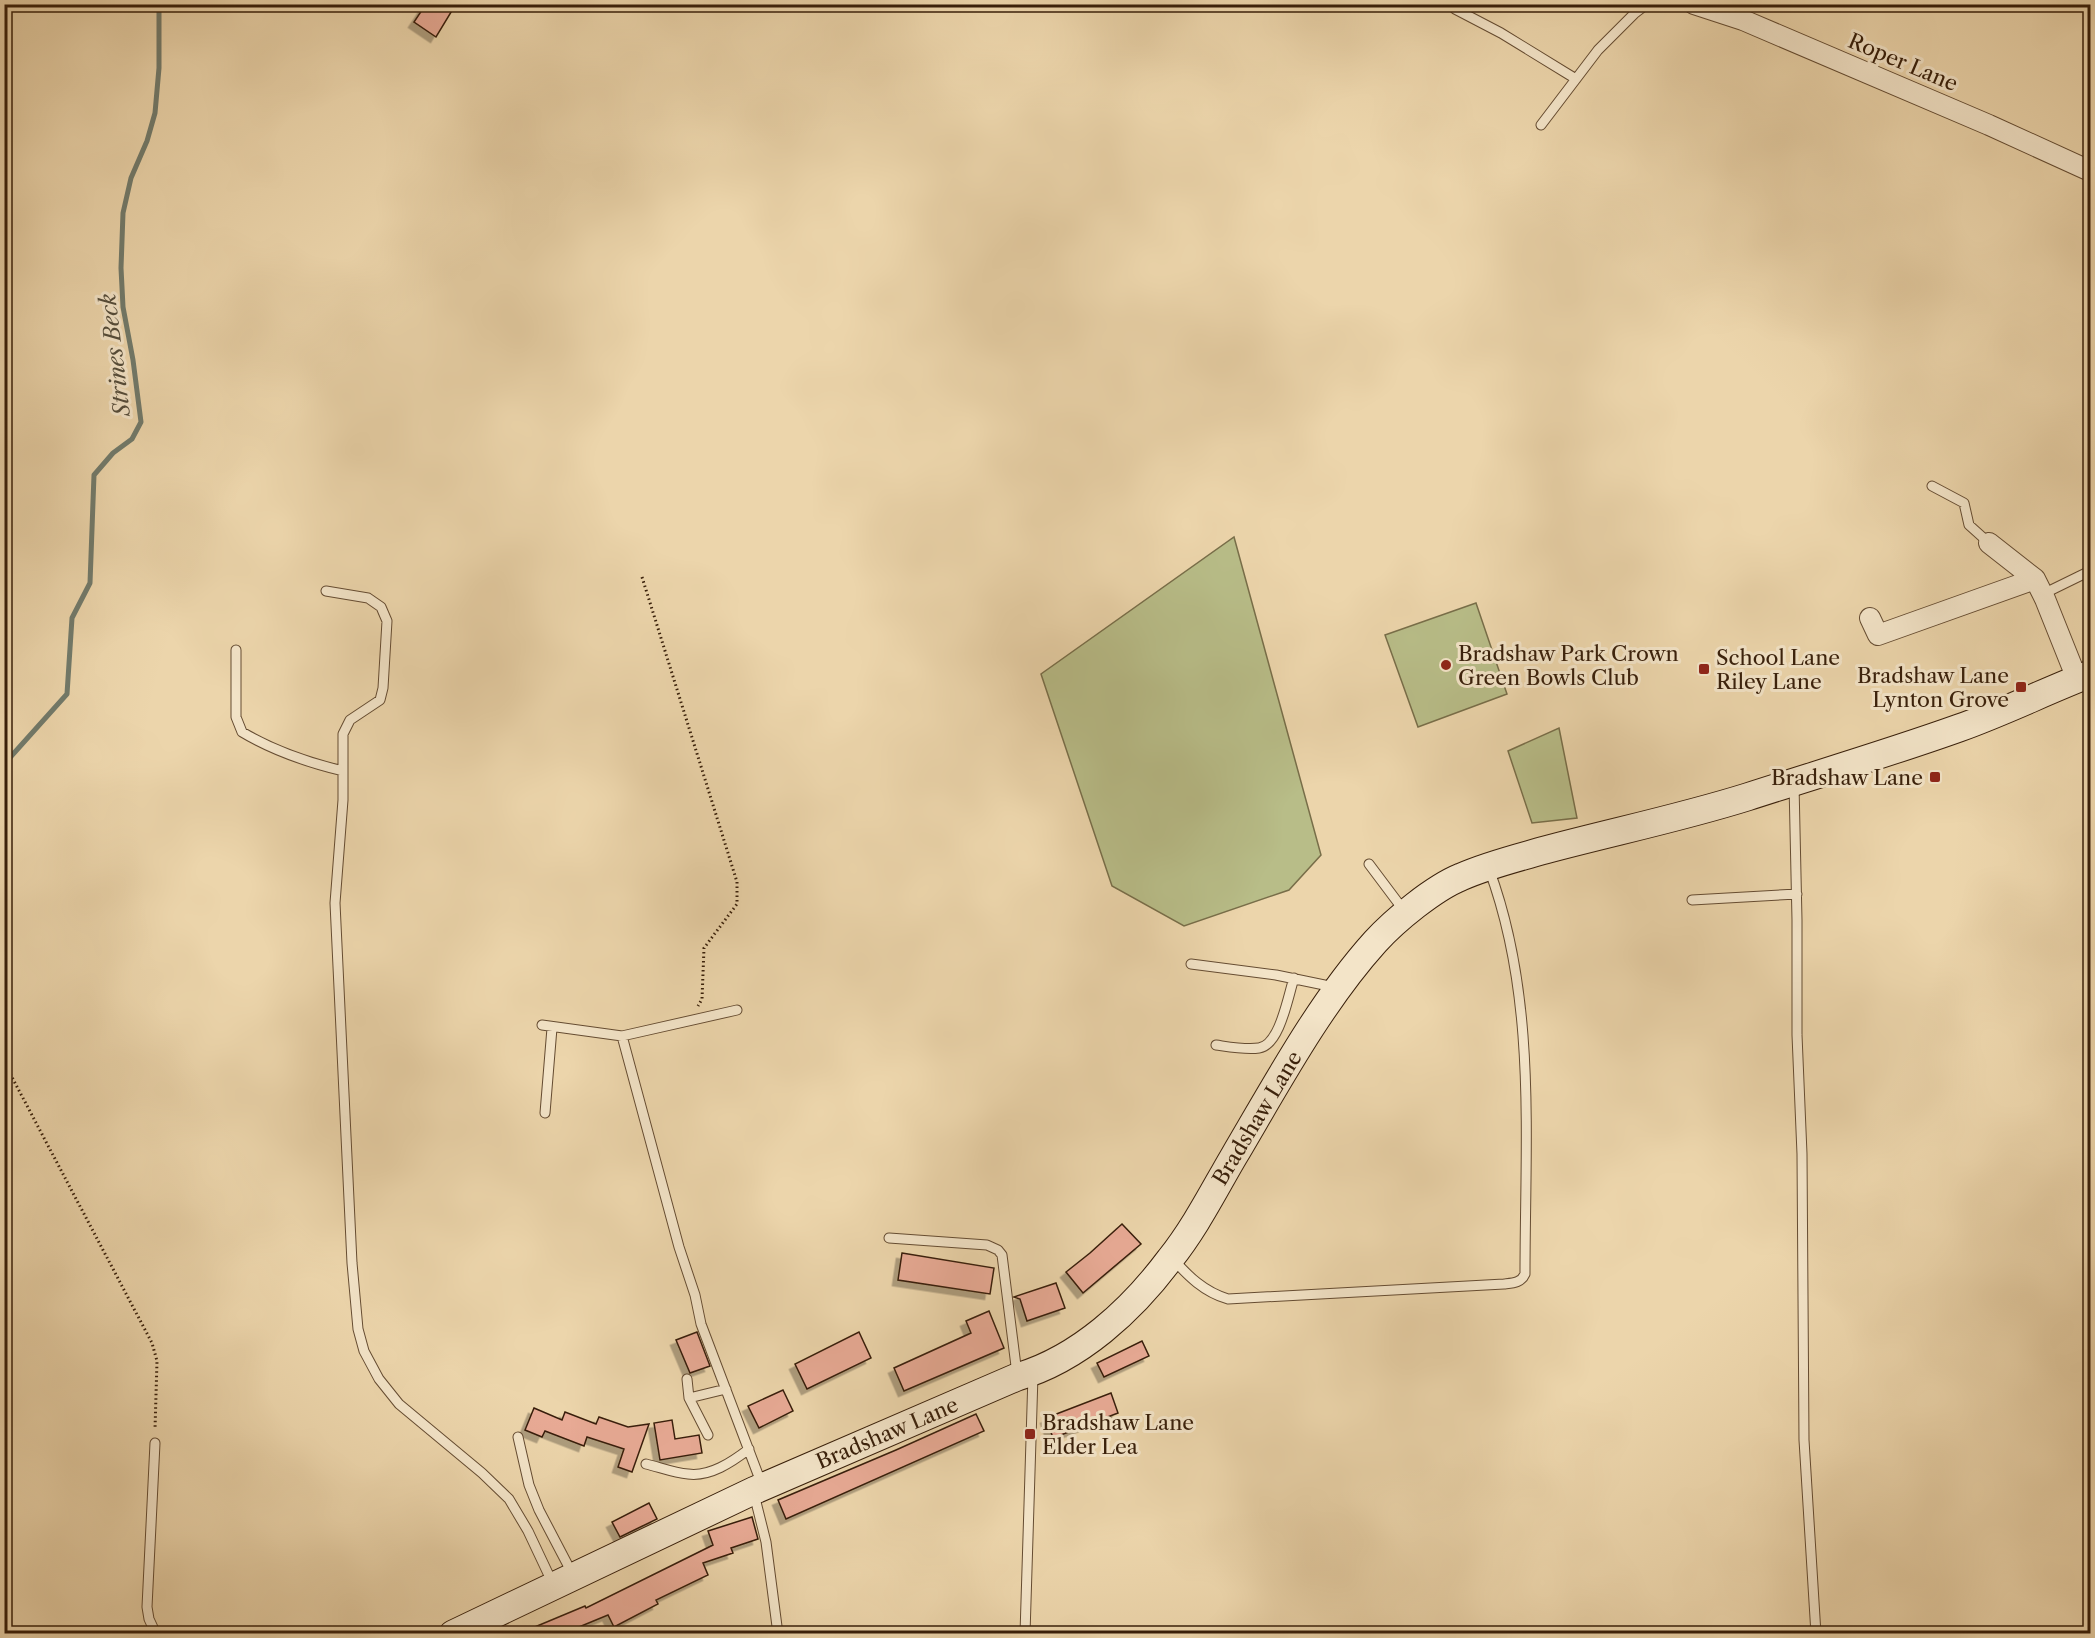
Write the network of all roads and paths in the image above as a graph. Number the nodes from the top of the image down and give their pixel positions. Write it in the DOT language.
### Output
graph roads {
  1 [pos="1647,4"];
  2 [pos="1694,4"];
  3 [pos="1455,9"];
  4 [pos="1746,12"];
  5 [pos="1576,79"];
  6 [pos="1541,125"];
  7 [pos="2091,171"];
  8 [pos="1932,486"];
  9 [pos="1989,543"];
  10 [pos="2091,571"];
  11 [pos="642,577"];
  12 [pos="2039,587"];
  13 [pos="326,591"];
  14 [pos="1870,618"];
  15 [pos="236,650"];
  16 [pos="2084,677"];
  17 [pos="344,771"];
  18 [pos="1794,782"];
  19 [pos="1369,864"];
  20 [pos="1489,867"];
  21 [pos="1797,894"];
  22 [pos="1692,900"];
  23 [pos="1406,914"];
  24 [pos="1191,964"];
  25 [pos="1294,978"];
  26 [pos="1339,988"];
  27 [pos="737,1010"];
  28 [pos="690,1021"];
  29 [pos="542,1025"];
  30 [pos="552,1028"];
  31 [pos="622,1036"];
  32 [pos="1216,1045"];
  33 [pos="4,1062"];
  34 [pos="544,1113"];
  35 [pos="889,1238"];
  36 [pos="1172,1258"];
  37 [pos="1025,1374"];
  38 [pos="687,1379"];
  39 [pos="726,1389"];
  40 [pos="689,1398"];
  41 [pos="708,1435"];
  42 [pos="518,1437"];
  43 [pos="155,1443"];
  44 [pos="749,1449"];
  45 [pos="646,1464"];
  46 [pos="758,1488"];
  47 [pos="564,1581"];
  48 [pos="156,1634"];
  49 [pos="453,1634"];
  50 [pos="778,1634"];
  51 [pos="1025,1634"];
  52 [pos="1816,1634"];
  1 -- 5 [label="lane"];
  2 -- 4 [label="street, Roper Lane"];
  3 -- 5 [label="lane"];
  4 -- 7 [label="street, Roper Lane"];
  5 -- 6 [label="lane"];
  8 -- 9 [label="lane"];
  9 -- 12 [label="street"];
  10 -- 12 [label="lane"];
  11 -- 28 [label="path"];
  12 -- 14 [label="street"];
  12 -- 16 [label="street"];
  13 -- 17 [label="lane"];
  15 -- 17 [label="lane"];
  16 -- 18 [label="street, Bradshaw Lane"];
  17 -- 47 [label="lane"];
  18 -- 20 [label="street, Bradshaw Lane"];
  18 -- 21 [label="lane"];
  19 -- 23 [label="lane"];
  20 -- 23 [label="street, Bradshaw Lane"];
  20 -- 36 [label="lane"];
  21 -- 22 [label="lane"];
  21 -- 52 [label="lane"];
  23 -- 26 [label="street, Bradshaw Lane"];
  24 -- 25 [label="lane"];
  25 -- 26 [label="lane"];
  25 -- 32 [label="lane"];
  26 -- 36 [label="street, Bradshaw Lane"];
  27 -- 28 [label="lane"];
  28 -- 31 [label="lane"];
  29 -- 30 [label="lane"];
  30 -- 31 [label="lane"];
  30 -- 34 [label="lane"];
  31 -- 39 [label="lane"];
  33 -- 43 [label="path"];
  35 -- 37 [label="lane"];
  36 -- 37 [label="street, Bradshaw Lane"];
  37 -- 46 [label="street, Bradshaw Lane"];
  37 -- 51 [label="lane"];
  38 -- 40 [label="lane"];
  39 -- 40 [label="lane"];
  39 -- 44 [label="lane"];
  40 -- 41 [label="lane"];
  42 -- 47 [label="lane"];
  43 -- 48 [label="lane"];
  44 -- 45 [label="lane"];
  44 -- 46 [label="lane"];
  46 -- 47 [label="street, Bradshaw Lane"];
  46 -- 50 [label="lane"];
  47 -- 49 [label="street, Bradshaw Lane"];
}
